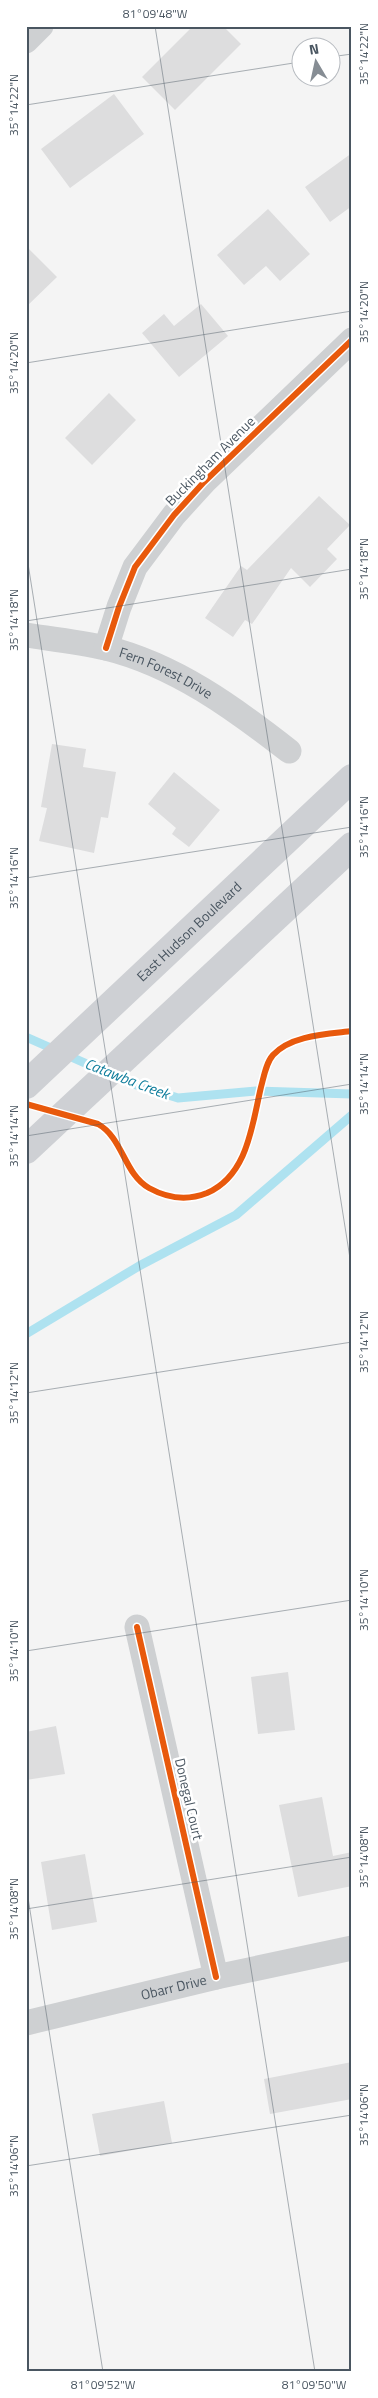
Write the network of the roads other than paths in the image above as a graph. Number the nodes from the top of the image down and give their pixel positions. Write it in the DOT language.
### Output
graph roads {
  1 [pos="42,26"];
  2 [pos="26,41"];
  3 [pos="352,340"];
  4 [pos="26,635"];
  5 [pos="106,648"];
  6 [pos="289,751"];
  7 [pos="352,778"];
  8 [pos="352,846"];
  9 [pos="26,1085"];
  10 [pos="26,1150"];
  11 [pos="137,1627"];
  12 [pos="352,1948"];
  13 [pos="216,1977"];
  14 [pos="26,2023"];
  1 -- 2 [label="street"];
  3 -- 5 [label="street, Buckingham Avenue"];
  4 -- 5 [label="street, Fern Forest Drive"];
  5 -- 6 [label="street, Fern Forest Drive"];
  7 -- 9 [label="main road, East Hudson Boulevard"];
  8 -- 10 [label="main road"];
  11 -- 13 [label="street, Donegal Court"];
  12 -- 13 [label="street, Obarr Drive"];
  13 -- 14 [label="street, Obarr Drive"];
}
